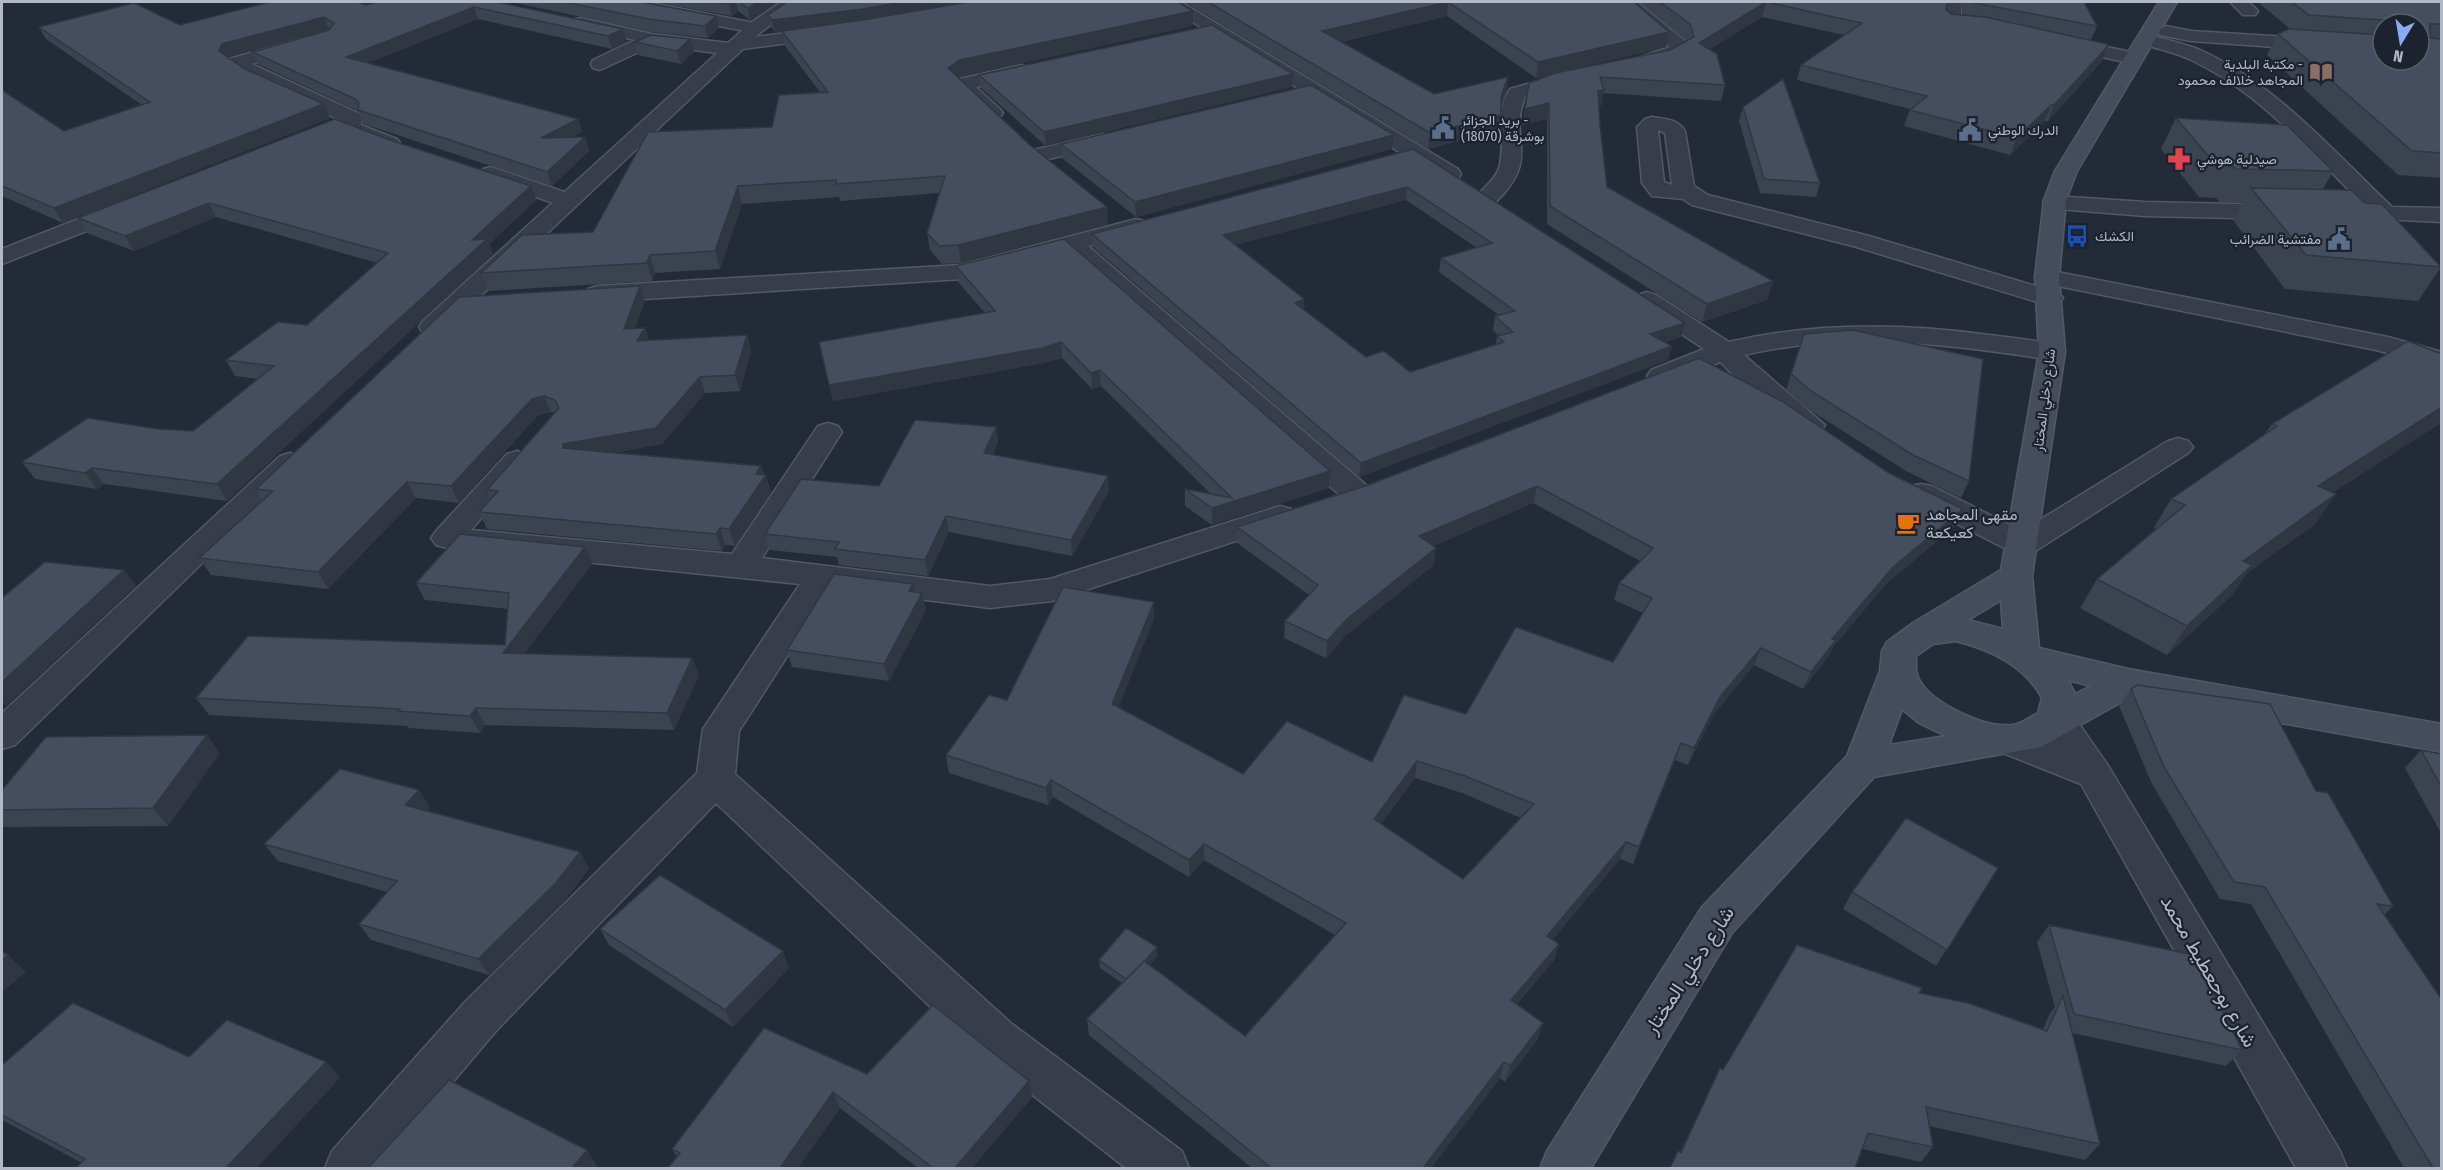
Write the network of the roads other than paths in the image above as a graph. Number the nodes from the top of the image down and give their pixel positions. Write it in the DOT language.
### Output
graph roads {
  1 [pos="622,2"];
  2 [pos="792,2"];
  3 [pos="1170,2"];
  4 [pos="1953,2"];
  5 [pos="2168,2"];
  6 [pos="1639,4"];
  7 [pos="561,19"];
  8 [pos="1215,29"];
  9 [pos="2003,30"];
  10 [pos="842,31"];
  11 [pos="1192,34"];
  12 [pos="318,39"];
  13 [pos="652,39"];
  14 [pos="2048,39"];
  15 [pos="742,40"];
  16 [pos="2144,42"];
  17 [pos="2192,45"];
  18 [pos="2371,50"];
  19 [pos="600,64"];
  20 [pos="1628,66"];
  21 [pos="1042,67"];
  22 [pos="1594,72"];
  23 [pos="1314,90"];
  24 [pos="1291,95"];
  25 [pos="2237,102"];
  26 [pos="2266,103"];
  27 [pos="353,118"];
  28 [pos="1006,124"];
  29 [pos="321,130"];
  30 [pos="1121,136"];
  31 [pos="1023,140"];
  32 [pos="405,149"];
  33 [pos="1416,152"];
  34 [pos="1041,155"];
  35 [pos="1382,161"];
  36 [pos="471,169"];
  37 [pos="1059,170"];
  38 [pos="1688,193"];
  39 [pos="142,201"];
  40 [pos="568,201"];
  41 [pos="2054,203"];
  42 [pos="2306,212"];
  43 [pos="2352,213"];
  44 [pos="2386,214"];
  45 [pos="2442,214"];
  46 [pos="1132,220"];
  47 [pos="2410,237"];
  48 [pos="1070,243"];
  49 [pos="2,257"];
  50 [pos="2048,287"];
  51 [pos="1633,291"];
  52 [pos="575,296"];
  53 [pos="493,300"];
  54 [pos="458,303"];
  55 [pos="415,344"];
  56 [pos="1724,351"];
  57 [pos="2052,352"];
  58 [pos="2442,360"];
  59 [pos="1635,386"];
  60 [pos="828,432"];
  61 [pos="534,440"];
  62 [pos="311,441"];
  63 [pos="1834,441"];
  64 [pos="2178,447"];
  65 [pos="1894,480"];
  66 [pos="2020,561"];
  67 [pos="741,566"];
  68 [pos="822,576"];
  69 [pos="1914,637"];
  70 [pos="2026,655"];
  71 [pos="1898,671"];
  72 [pos="2128,682"];
  73 [pos="2056,721"];
  74 [pos="2,735"];
  75 [pos="2442,738"];
  76 [pos="2006,739"];
  77 [pos="1863,764"];
  78 [pos="2094,774"];
  79 [pos="715,779"];
  80 [pos="349,1168"];
  81 [pos="1165,1168"];
  82 [pos="1564,1168"];
  83 [pos="2323,1168"];
  1 -- 15 [label="street"];
  2 -- 15 [label="street"];
  3 -- 8 [label="street"];
  4 -- 9 [label="street"];
  5 -- 16 [label="main road, شارع دخلي المختار"];
  6 -- 20 [label="street"];
  7 -- 13 [label="street"];
  8 -- 11 [label="street"];
  8 -- 23 [label="street"];
  10 -- 15 [label="street"];
  12 -- 27 [label="street"];
  13 -- 15 [label="street"];
  13 -- 19 [label="street"];
  14 -- 16 [label="street"];
  15 -- 40 [label="street"];
  16 -- 17 [label="street"];
  16 -- 41 [label="main road, شارع دخلي المختار"];
  17 -- 18 [label="street"];
  17 -- 26 [label="street"];
  21 -- 28 [label="street"];
  22 -- 33 [label="street"];
  23 -- 24 [label="street"];
  23 -- 33 [label="street"];
  25 -- 26 [label="street"];
  26 -- 44 [label="street"];
  27 -- 29 [label="street"];
  27 -- 32 [label="street"];
  30 -- 34 [label="street"];
  31 -- 34 [label="street"];
  33 -- 35 [label="street"];
  34 -- 37 [label="street"];
  36 -- 40 [label="street"];
  38 -- 50 [label="street"];
  39 -- 49 [label="street"];
  40 -- 54 [label="street"];
  41 -- 42 [label="street"];
  41 -- 50 [label="main road, شارع دخلي المختار"];
  43 -- 44 [label="street"];
  44 -- 45 [label="street"];
  44 -- 47 [label="street"];
  46 -- 48 [label="street"];
  48 -- 52 [label="street"];
  48 -- 68 [label="street"];
  50 -- 57 [label="main road, شارع دخلي المختار"];
  50 -- 58 [label="street"];
  51 -- 56 [label="street"];
  53 -- 54 [label="street"];
  54 -- 55 [label="street"];
  56 -- 57 [label="street"];
  56 -- 59 [label="street"];
  56 -- 63 [label="street"];
  57 -- 66 [label="main road, شارع دخلي المختار"];
  60 -- 67 [label="street"];
  61 -- 67 [label="street"];
  62 -- 74 [label="street"];
  64 -- 66 [label="street"];
  65 -- 66 [label="street"];
  66 -- 69 [label="main road"];
  66 -- 70 [label="main road, شارع دخلي المختار"];
  67 -- 68 [label="street"];
  68 -- 79 [label="street"];
  69 -- 70 [label="main road"];
  69 -- 71 [label="main road"];
  70 -- 72 [label="main road"];
  70 -- 73 [label="main road"];
  71 -- 76 [label="main road"];
  71 -- 77 [label="main road"];
  72 -- 73 [label="main road"];
  72 -- 75 [label="main road"];
  73 -- 76 [label="main road"];
  73 -- 78 [label="street, شارع بوجعطيط محمد"];
  76 -- 77 [label="main road"];
  76 -- 78 [label="street"];
  77 -- 82 [label="main road, شارع دخلي المختار"];
  78 -- 83 [label="street, شارع بوجعطيط محمد"];
  79 -- 80 [label="street"];
  79 -- 81 [label="street"];
}
